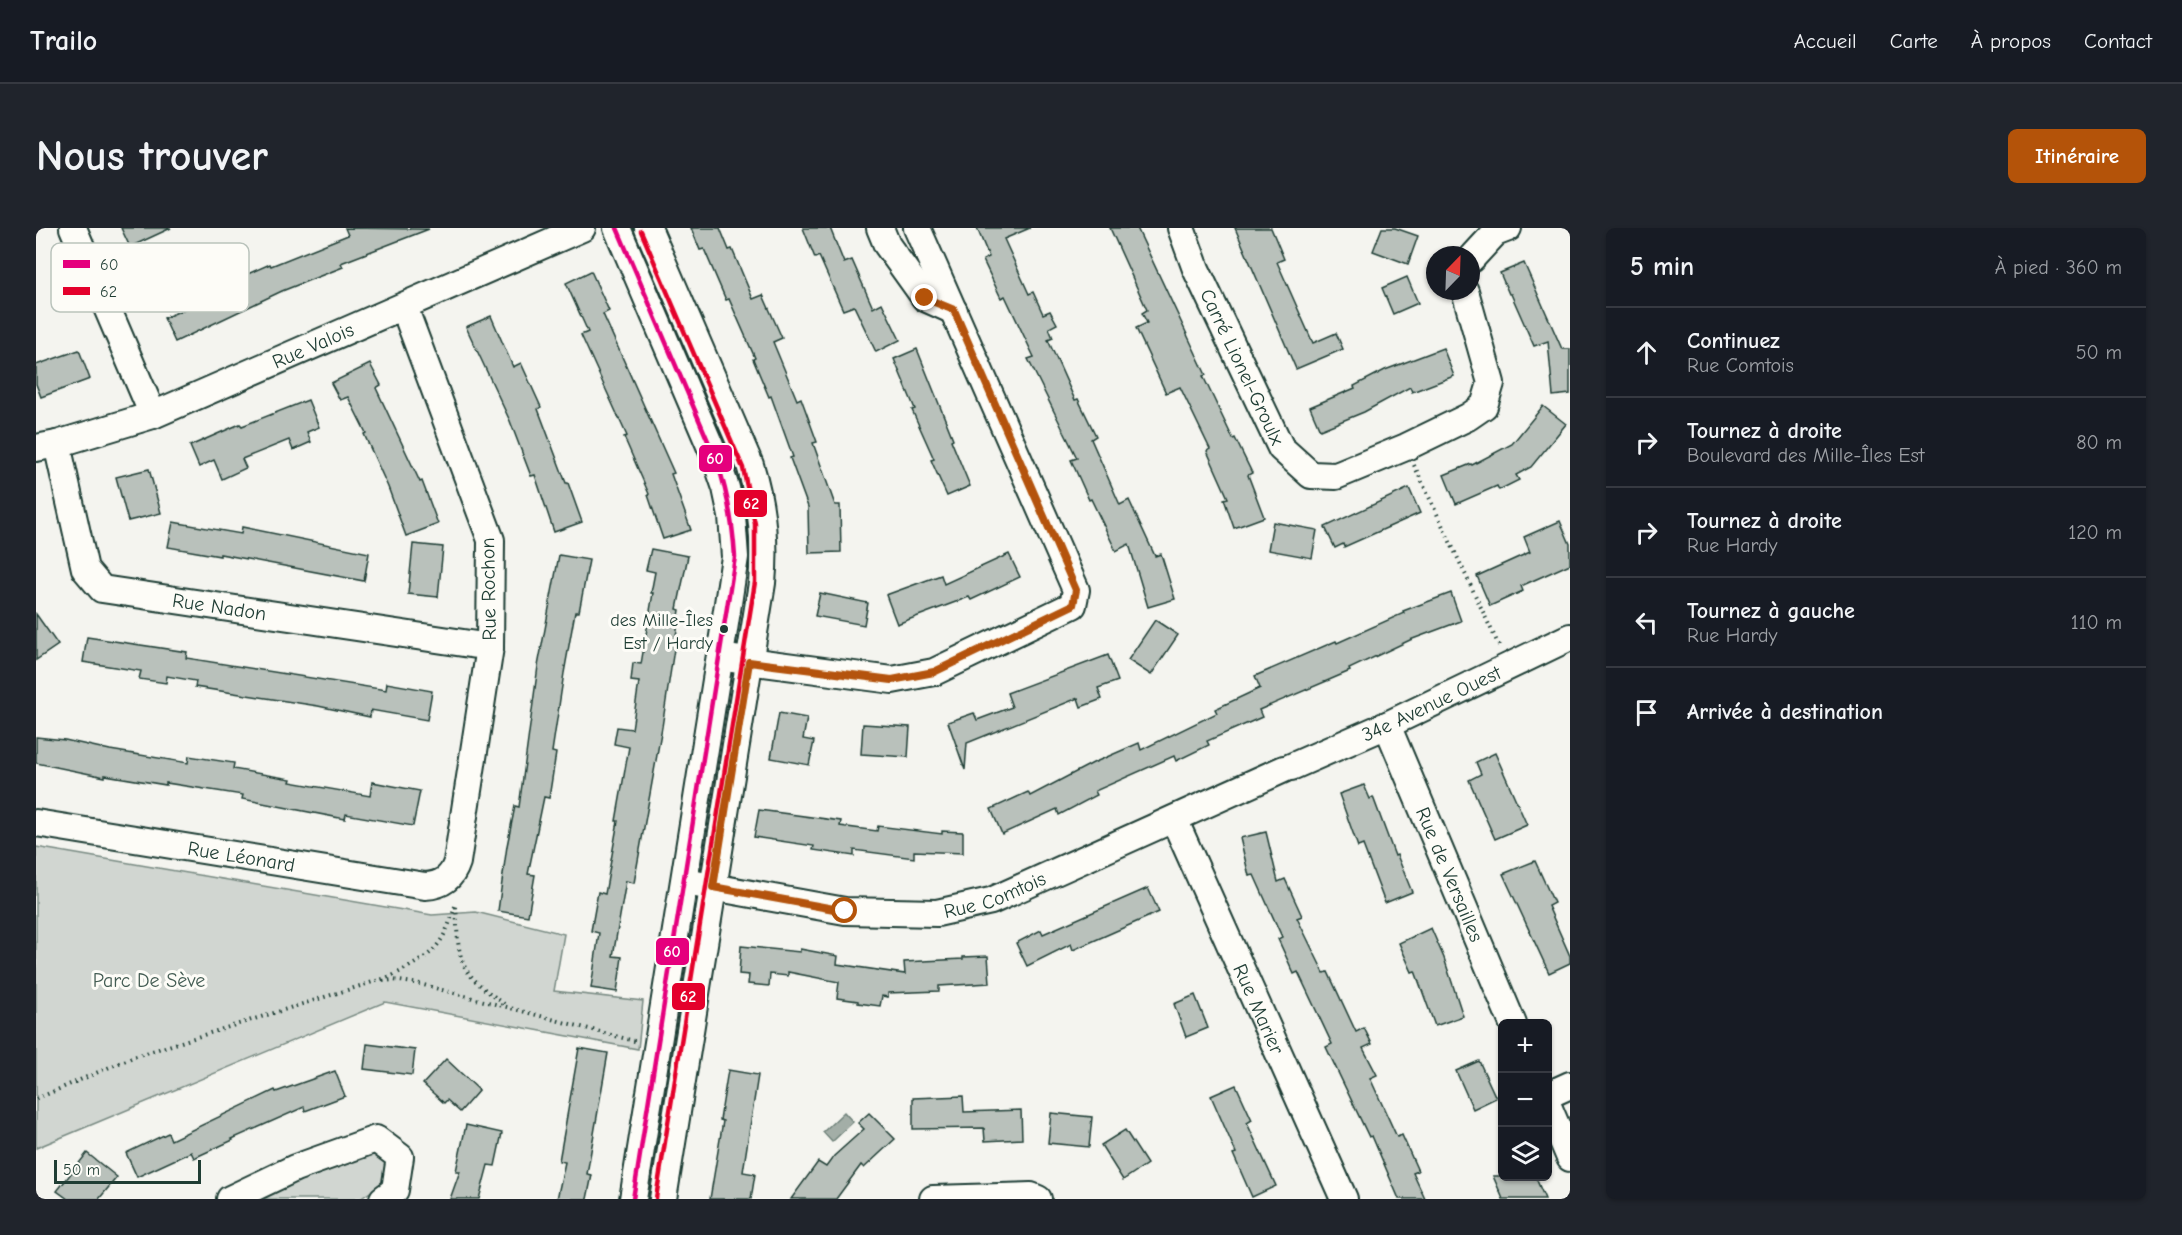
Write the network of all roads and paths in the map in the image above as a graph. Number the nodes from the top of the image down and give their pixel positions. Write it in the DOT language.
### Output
graph roads {
  1 [pos="73,228"];
  2 [pos="582,228"];
  3 [pos="617,228"];
  4 [pos="648,228"];
  5 [pos="880,228"];
  6 [pos="917,228"];
  7 [pos="1181,228"];
  8 [pos="1508,228"];
  9 [pos="79,243"];
  10 [pos="1480,249"];
  11 [pos="1468,300"];
  12 [pos="404,306"];
  13 [pos="954,310"];
  14 [pos="109,312"];
  15 [pos="153,415"];
  16 [pos="47,446"];
  17 [pos="1406,447"];
  18 [pos="1570,637"];
  19 [pos="490,647"];
  20 [pos="720,657"];
  21 [pos="749,662"];
  22 [pos="1508,665"];
  23 [pos="1386,725"];
  24 [pos="1288,768"];
  25 [pos="1174,819"];
  26 [pos="36,823"];
  27 [pos="446,881"];
  28 [pos="684,882"];
  29 [pos="713,887"];
  30 [pos="377,981"];
  31 [pos="507,1006"];
  32 [pos="1511,1019"];
  33 [pos="646,1044"];
  34 [pos="1570,1085"];
  35 [pos="1552,1093"];
  36 [pos="36,1099"];
  37 [pos="1552,1115"];
  38 [pos="1570,1158"];
  39 [pos="230,1199"];
  40 [pos="383,1199"];
  41 [pos="633,1199"];
  42 [pos="663,1199"];
  43 [pos="933,1199"];
  44 [pos="1038,1199"];
  45 [pos="1344,1199"];
  1 -- 9 [label="street"];
  2 -- 12 [label="street, Rue Valois"];
  3 -- 20 [label="street"];
  4 -- 21 [label="street"];
  5 -- 13 [label="street"];
  6 -- 13 [label="street"];
  7 -- 17 [label="street, Carré Lionel-Groulx"];
  8 -- 10 [label="street"];
  11 -- 17 [label="street, Carré Lionel-Groulx"];
  12 -- 15 [label="street, Rue Valois"];
  12 -- 19 [label="street, Rue Rochon"];
  13 -- 21 [label="street"];
  14 -- 15 [label="street"];
  15 -- 16 [label="street, Rue Valois"];
  16 -- 19 [label="street, Rue Nadon"];
  17 -- 22 [label="path"];
  18 -- 22 [label="street, 34e Avenue Ouest"];
  19 -- 27 [label="street, Rue Rochon"];
  20 -- 21 [label="street"];
  20 -- 28 [label="street"];
  21 -- 29 [label="street"];
  22 -- 23 [label="street, 34e Avenue Ouest"];
  23 -- 24 [label="street, 34e Avenue Ouest"];
  23 -- 32 [label="street, Rue de Versailles"];
  24 -- 25 [label="street, Rue Comtois"];
  25 -- 29 [label="street, Rue Comtois"];
  25 -- 45 [label="street, Rue Marier"];
  26 -- 27 [label="street, Rue Léonard"];
  28 -- 29 [label="street, Rue Comtois"];
  28 -- 41 [label="street"];
  29 -- 42 [label="street"];
  30 -- 31 [label="path"];
  30 -- 31 [label="path"];
  30 -- 36 [label="path"];
  31 -- 33 [label="path"];
  34 -- 35 [label="street"];
  37 -- 38 [label="street"];
  39 -- 40 [label="street"];
  43 -- 44 [label="street"];
}
